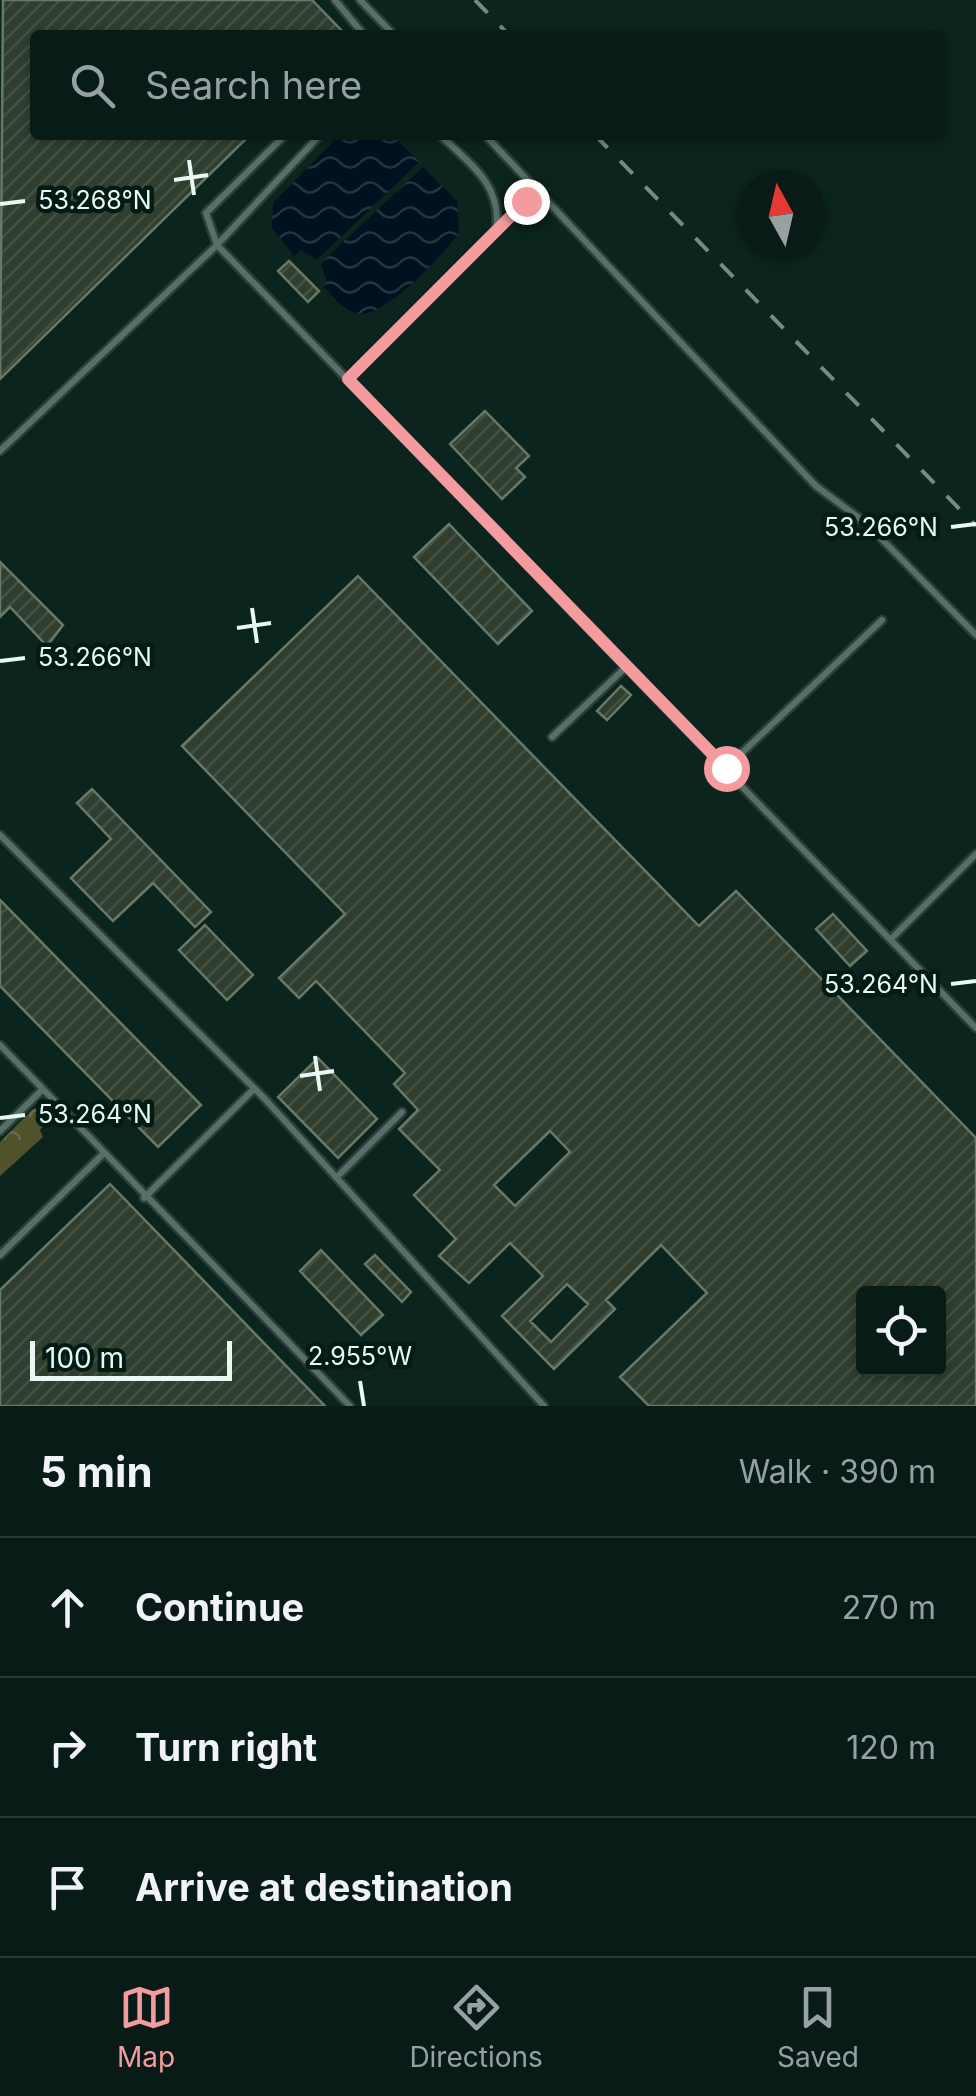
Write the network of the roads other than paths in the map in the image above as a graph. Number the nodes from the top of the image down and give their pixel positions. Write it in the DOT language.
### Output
graph roads {
  1 [pos="335,0"];
  2 [pos="360,0"];
  3 [pos="360,30"];
  4 [pos="389,30"];
  5 [pos="280,140"];
  6 [pos="315,140"];
  7 [pos="445,140"];
  8 [pos="490,140"];
  9 [pos="547,202"];
  10 [pos="496,230"];
  11 [pos="217,245"];
  12 [pos="348,379"];
  13 [pos="0,452"];
  14 [pos="882,620"];
  15 [pos="976,635"];
  16 [pos="627,666"];
  17 [pos="552,737"];
  18 [pos="726,768"];
  19 [pos="0,835"];
  20 [pos="976,854"];
  21 [pos="892,938"];
  22 [pos="976,1028"];
  23 [pos="0,1046"];
  24 [pos="44,1089"];
  25 [pos="254,1089"];
  26 [pos="402,1112"];
  27 [pos="0,1131"];
  28 [pos="103,1154"];
  29 [pos="338,1176"];
  30 [pos="144,1198"];
  31 [pos="0,1255"];
  32 [pos="350,1406"];
  33 [pos="544,1406"];
  1 -- 3 [label="lane"];
  2 -- 4 [label="lane"];
  5 -- 11 [label="lane"];
  6 -- 11 [label="lane"];
  7 -- 10 [label="lane"];
  8 -- 9 [label="lane"];
  9 -- 10 [label="lane"];
  9 -- 15 [label="lane"];
  10 -- 12 [label="lane"];
  11 -- 12 [label="lane"];
  11 -- 13 [label="lane"];
  12 -- 16 [label="lane"];
  14 -- 18 [label="lane"];
  16 -- 17 [label="lane"];
  16 -- 18 [label="lane"];
  18 -- 21 [label="lane"];
  19 -- 25 [label="lane"];
  20 -- 21 [label="lane"];
  21 -- 22 [label="lane"];
  23 -- 24 [label="lane"];
  24 -- 27 [label="lane"];
  24 -- 28 [label="lane"];
  25 -- 29 [label="lane"];
  25 -- 30 [label="lane"];
  26 -- 29 [label="lane"];
  28 -- 30 [label="lane"];
  28 -- 31 [label="lane"];
  29 -- 33 [label="lane"];
  30 -- 32 [label="lane"];
}
